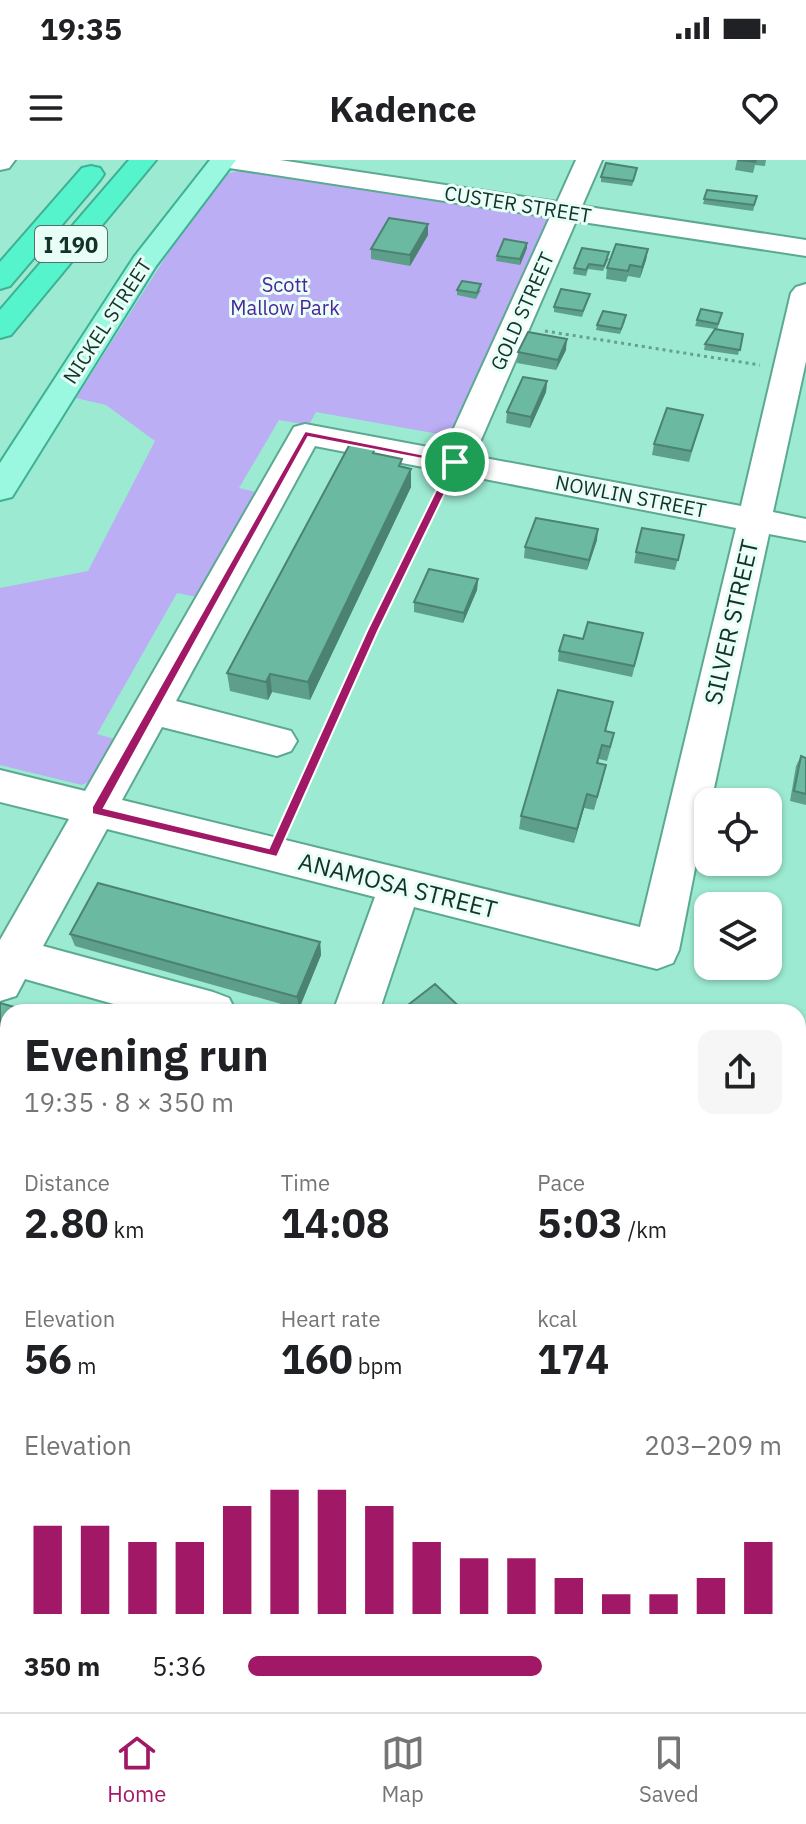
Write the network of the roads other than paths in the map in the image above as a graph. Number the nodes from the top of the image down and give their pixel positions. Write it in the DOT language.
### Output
graph roads {
  1 [pos="103,160"];
  2 [pos="143,160"];
  3 [pos="223,160"];
  4 [pos="229,160"];
  5 [pos="589,160"];
  6 [pos="566,211"];
  7 [pos="806,248"];
  8 [pos="0,280"];
  9 [pos="806,293"];
  10 [pos="0,329"];
  11 [pos="455,462"];
  12 [pos="0,489"];
  13 [pos="754,519"];
  14 [pos="806,530"];
  15 [pos="152,710"];
  16 [pos="277,741"];
  17 [pos="0,786"];
  18 [pos="97,810"];
  19 [pos="400,886"];
  20 [pos="657,950"];
  21 [pos="7,970"];
  22 [pos="174,1004"];
  23 [pos="359,1004"];
  1 -- 8 [label="highway, I 190"];
  2 -- 10 [label="highway, I 190"];
  3 -- 12 [label="main road, NICKEL STREET"];
  4 -- 6 [label="street, CUSTER STREET"];
  5 -- 6 [label="street, GOLD STREET"];
  6 -- 7 [label="street, CUSTER STREET"];
  6 -- 11 [label="street, GOLD STREET"];
  9 -- 13 [label="street, SILVER STREET"];
  11 -- 13 [label="street, NOWLIN STREET"];
  11 -- 15 [label="street, NOWLIN STREET"];
  13 -- 14 [label="street, NOWLIN STREET"];
  13 -- 20 [label="street, SILVER STREET"];
  15 -- 16 [label="street"];
  15 -- 18 [label="street"];
  17 -- 18 [label="street, ANAMOSA STREET"];
  18 -- 19 [label="street, ANAMOSA STREET"];
  18 -- 21 [label="street"];
  19 -- 20 [label="street, ANAMOSA STREET"];
  19 -- 23 [label="street"];
  21 -- 22 [label="street"];
}
